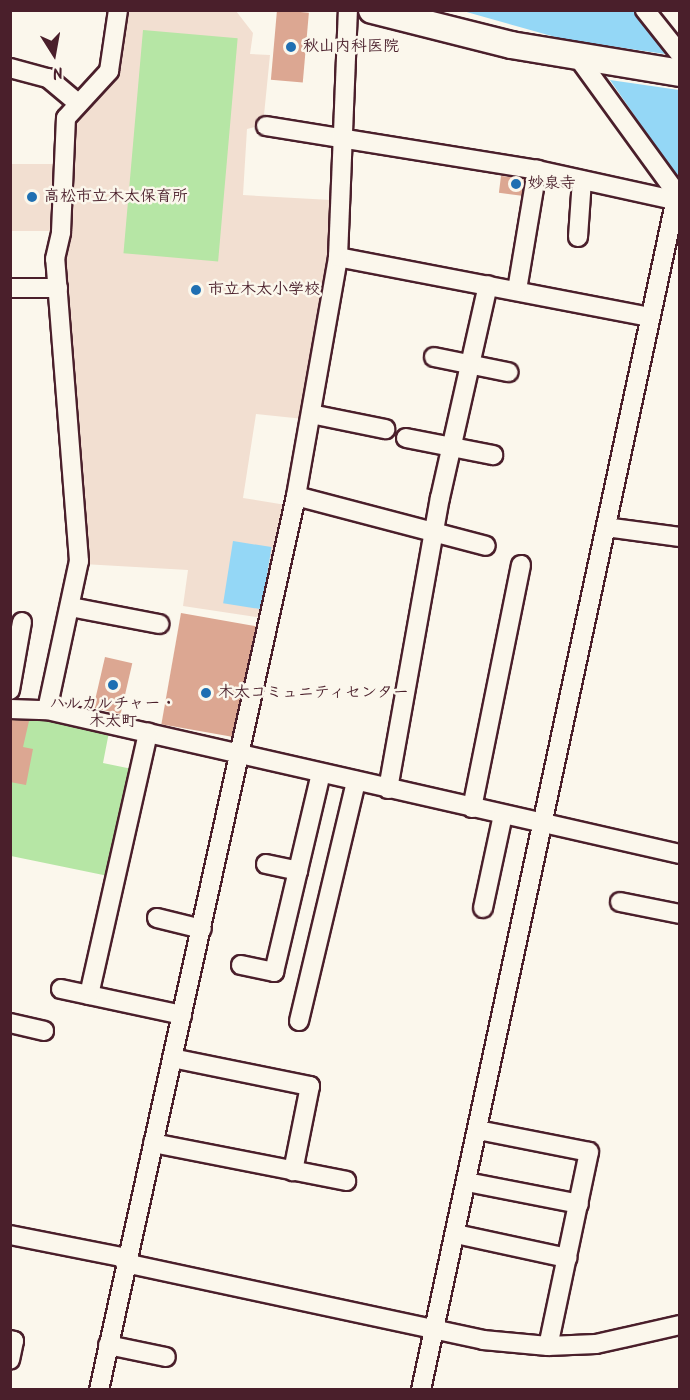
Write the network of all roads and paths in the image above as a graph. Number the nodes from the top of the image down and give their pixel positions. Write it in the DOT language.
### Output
graph roads {
  1 [pos="118,10"];
  2 [pos="348,10"];
  3 [pos="372,10"];
  4 [pos="645,10"];
  5 [pos="680,54"];
  6 [pos="580,63"];
  7 [pos="10,68"];
  8 [pos="680,74"];
  9 [pos="78,103"];
  10 [pos="266,126"];
  11 [pos="343,139"];
  12 [pos="537,170"];
  13 [pos="582,180"];
  14 [pos="676,197"];
  15 [pos="578,237"];
  16 [pos="338,257"];
  17 [pos="489,285"];
  18 [pos="10,288"];
  19 [pos="58,288"];
  20 [pos="517,290"];
  21 [pos="649,317"];
  22 [pos="434,357"];
  23 [pos="471,365"];
  24 [pos="508,372"];
  25 [pos="311,414"];
  26 [pos="385,429"];
  27 [pos="406,438"];
  28 [pos="452,447"];
  29 [pos="492,455"];
  30 [pos="296,496"];
  31 [pos="606,527"];
  32 [pos="436,532"];
  33 [pos="680,537"];
  34 [pos="486,546"];
  35 [pos="521,565"];
  36 [pos="71,607"];
  37 [pos="22,622"];
  38 [pos="159,624"];
  39 [pos="10,690"];
  40 [pos="10,709"];
  41 [pos="47,710"];
  42 [pos="148,733"];
  43 [pos="240,754"];
  44 [pos="321,773"];
  45 [pos="356,781"];
  46 [pos="388,789"];
  47 [pos="472,808"];
  48 [pos="503,815"];
  49 [pos="543,825"];
  50 [pos="680,854"];
  51 [pos="266,864"];
  52 [pos="298,871"];
  53 [pos="620,902"];
  54 [pos="483,908"];
  55 [pos="680,914"];
  56 [pos="157,918"];
  57 [pos="202,929"];
  58 [pos="241,965"];
  59 [pos="62,989"];
  60 [pos="89,995"];
  61 [pos="182,1015"];
  62 [pos="299,1021"];
  63 [pos="10,1023"];
  64 [pos="44,1031"];
  65 [pos="172,1058"];
  66 [pos="478,1130"];
  67 [pos="153,1143"];
  68 [pos="293,1171"];
  69 [pos="346,1181"];
  70 [pos="467,1182"];
  71 [pos="579,1204"];
  72 [pos="10,1234"];
  73 [pos="456,1234"];
  74 [pos="567,1258"];
  75 [pos="126,1261"];
  76 [pos="680,1325"];
  77 [pos="436,1331"];
  78 [pos="10,1340"];
  79 [pos="108,1345"];
  80 [pos="548,1346"];
  81 [pos="166,1357"];
  82 [pos="10,1360"];
  83 [pos="99,1389"];
  84 [pos="421,1389"];
  1 -- 9 [label="street"];
  2 -- 11 [label="street"];
  3 -- 6 [label="street"];
  4 -- 5 [label="street"];
  6 -- 8 [label="street"];
  6 -- 14 [label="street"];
  7 -- 9 [label="street"];
  9 -- 19 [label="street"];
  10 -- 11 [label="street"];
  11 -- 12 [label="street"];
  11 -- 16 [label="street"];
  12 -- 13 [label="street"];
  12 -- 20 [label="street"];
  13 -- 14 [label="street"];
  13 -- 15 [label="street"];
  14 -- 21 [label="street"];
  16 -- 17 [label="street"];
  16 -- 25 [label="street"];
  17 -- 20 [label="street"];
  17 -- 23 [label="street"];
  18 -- 19 [label="street"];
  19 -- 36 [label="street"];
  20 -- 21 [label="street"];
  21 -- 31 [label="street"];
  22 -- 23 [label="street"];
  23 -- 24 [label="street"];
  23 -- 28 [label="street"];
  25 -- 26 [label="street"];
  25 -- 30 [label="street"];
  27 -- 28 [label="street"];
  28 -- 29 [label="street"];
  28 -- 32 [label="street"];
  30 -- 32 [label="street"];
  30 -- 43 [label="street"];
  31 -- 33 [label="street"];
  31 -- 49 [label="street"];
  32 -- 34 [label="street"];
  32 -- 46 [label="street"];
  35 -- 47 [label="street"];
  36 -- 38 [label="street"];
  36 -- 41 [label="street"];
  37 -- 39 [label="street"];
  40 -- 41 [label="street"];
  41 -- 42 [label="street"];
  42 -- 43 [label="street"];
  42 -- 60 [label="street"];
  43 -- 44 [label="street"];
  43 -- 57 [label="street"];
  44 -- 45 [label="street"];
  44 -- 52 [label="street"];
  45 -- 46 [label="street"];
  45 -- 62 [label="street"];
  46 -- 47 [label="street"];
  47 -- 48 [label="street"];
  48 -- 49 [label="street"];
  48 -- 54 [label="street"];
  49 -- 50 [label="street"];
  49 -- 66 [label="street"];
  51 -- 52 [label="street"];
  52 -- 58 [label="street"];
  53 -- 55 [label="street"];
  56 -- 57 [label="street"];
  57 -- 61 [label="street"];
  59 -- 60 [label="street"];
  60 -- 61 [label="street"];
  61 -- 65 [label="street"];
  63 -- 64 [label="street"];
  65 -- 67 [label="street"];
  65 -- 68 [label="street"];
  66 -- 70 [label="street"];
  66 -- 71 [label="street"];
  67 -- 68 [label="street"];
  67 -- 75 [label="street"];
  68 -- 69 [label="street"];
  70 -- 71 [label="street"];
  70 -- 73 [label="street"];
  71 -- 74 [label="street"];
  72 -- 75 [label="street"];
  73 -- 74 [label="street"];
  73 -- 77 [label="street"];
  74 -- 80 [label="street"];
  75 -- 77 [label="street"];
  75 -- 79 [label="street"];
  76 -- 80 [label="street"];
  77 -- 80 [label="street"];
  77 -- 84 [label="street"];
  78 -- 82 [label="street"];
  79 -- 81 [label="street"];
  79 -- 83 [label="street"];
}
